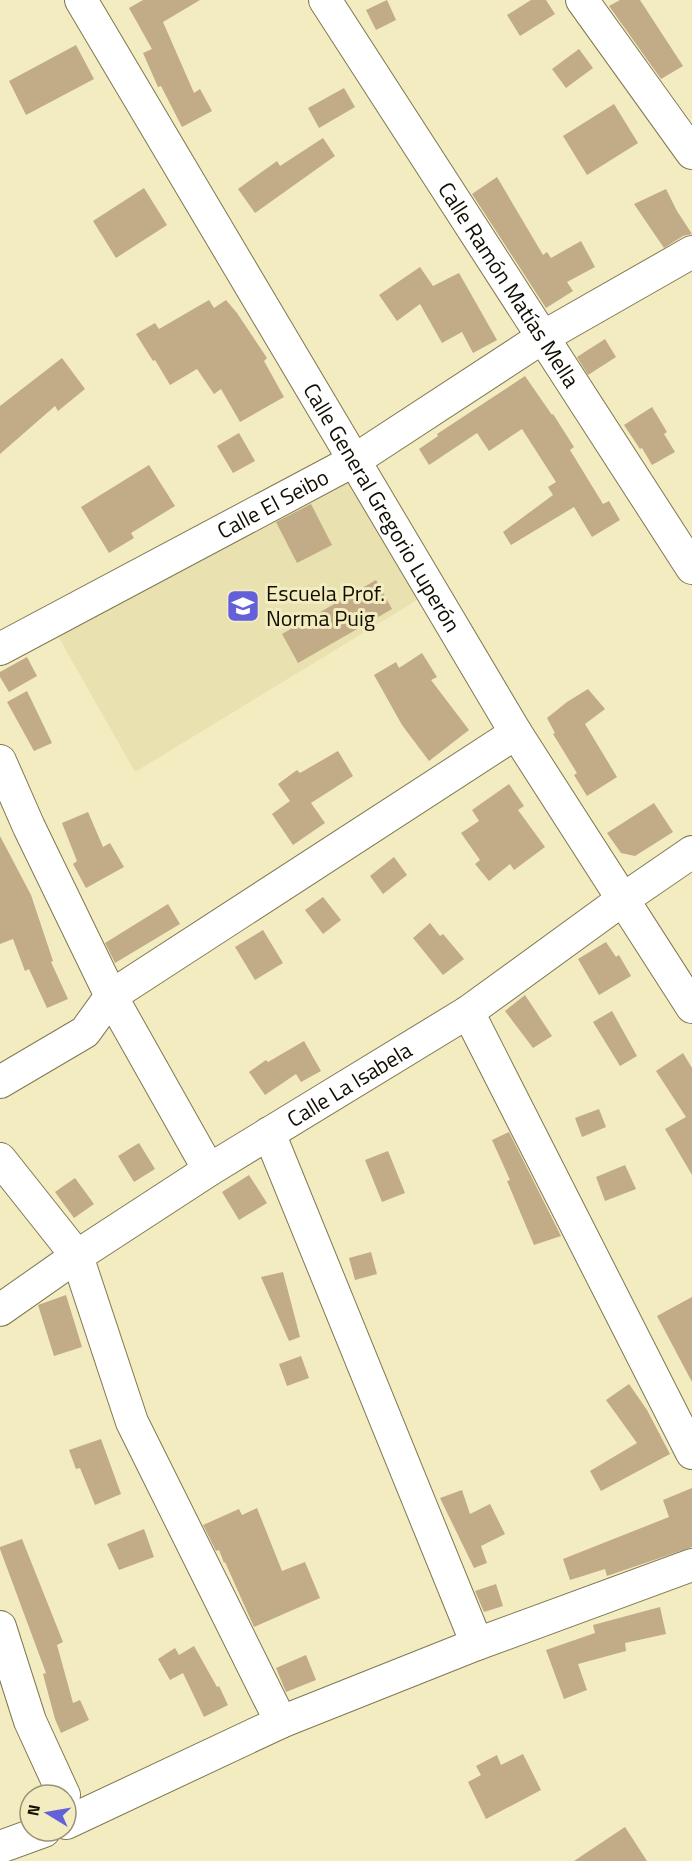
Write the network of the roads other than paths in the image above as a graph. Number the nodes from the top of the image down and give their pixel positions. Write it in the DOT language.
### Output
graph roads {
  1 [pos="81,0"];
  2 [pos="325,0"];
  3 [pos="582,0"];
  4 [pos="692,153"];
  5 [pos="692,252"];
  6 [pos="543,337"];
  7 [pos="355,460"];
  8 [pos="692,568"];
  9 [pos="0,649"];
  10 [pos="516,733"];
  11 [pos="0,761"];
  12 [pos="692,852"];
  13 [pos="622,900"];
  14 [pos="111,996"];
  15 [pos="692,1007"];
  16 [pos="468,1012"];
  17 [pos="0,1082"];
  18 [pos="270,1133"];
  19 [pos="0,1159"];
  20 [pos="209,1170"];
  21 [pos="77,1256"];
  22 [pos="0,1310"];
  23 [pos="692,1452"];
  24 [pos="692,1566"];
  25 [pos="0,1628"];
  26 [pos="477,1644"];
  27 [pos="281,1722"];
  28 [pos="57,1783"];
  29 [pos="78,1805"];
  30 [pos="18,1840"];
  31 [pos="0,1847"];
  1 -- 7 [label="street, Calle General Gregorio Luperón"];
  2 -- 6 [label="street, Calle Ramón Matías Mella"];
  3 -- 4 [label="street"];
  5 -- 6 [label="street, Calle El Seibo"];
  6 -- 7 [label="street, Calle El Seibo"];
  6 -- 8 [label="street, Calle Ramón Matías Mella"];
  7 -- 9 [label="street, Calle El Seibo"];
  7 -- 10 [label="street, Calle General Gregorio Luperón"];
  10 -- 13 [label="street, Calle General Gregorio Luperón"];
  10 -- 14 [label="street"];
  11 -- 14 [label="street"];
  12 -- 13 [label="street, Calle La Isabela"];
  13 -- 15 [label="street, Calle General Gregorio Luperón"];
  13 -- 16 [label="street, Calle La Isabela"];
  14 -- 17 [label="street"];
  14 -- 20 [label="street"];
  16 -- 18 [label="street, Calle La Isabela"];
  16 -- 23 [label="street"];
  18 -- 20 [label="street, Calle La Isabela"];
  18 -- 26 [label="street"];
  19 -- 21 [label="street"];
  20 -- 21 [label="street, Calle La Isabela"];
  21 -- 22 [label="street, Calle La Isabela"];
  21 -- 27 [label="street"];
  24 -- 26 [label="street"];
  25 -- 28 [label="street"];
  26 -- 27 [label="street"];
  27 -- 29 [label="street"];
  30 -- 31 [label="street"];
}
